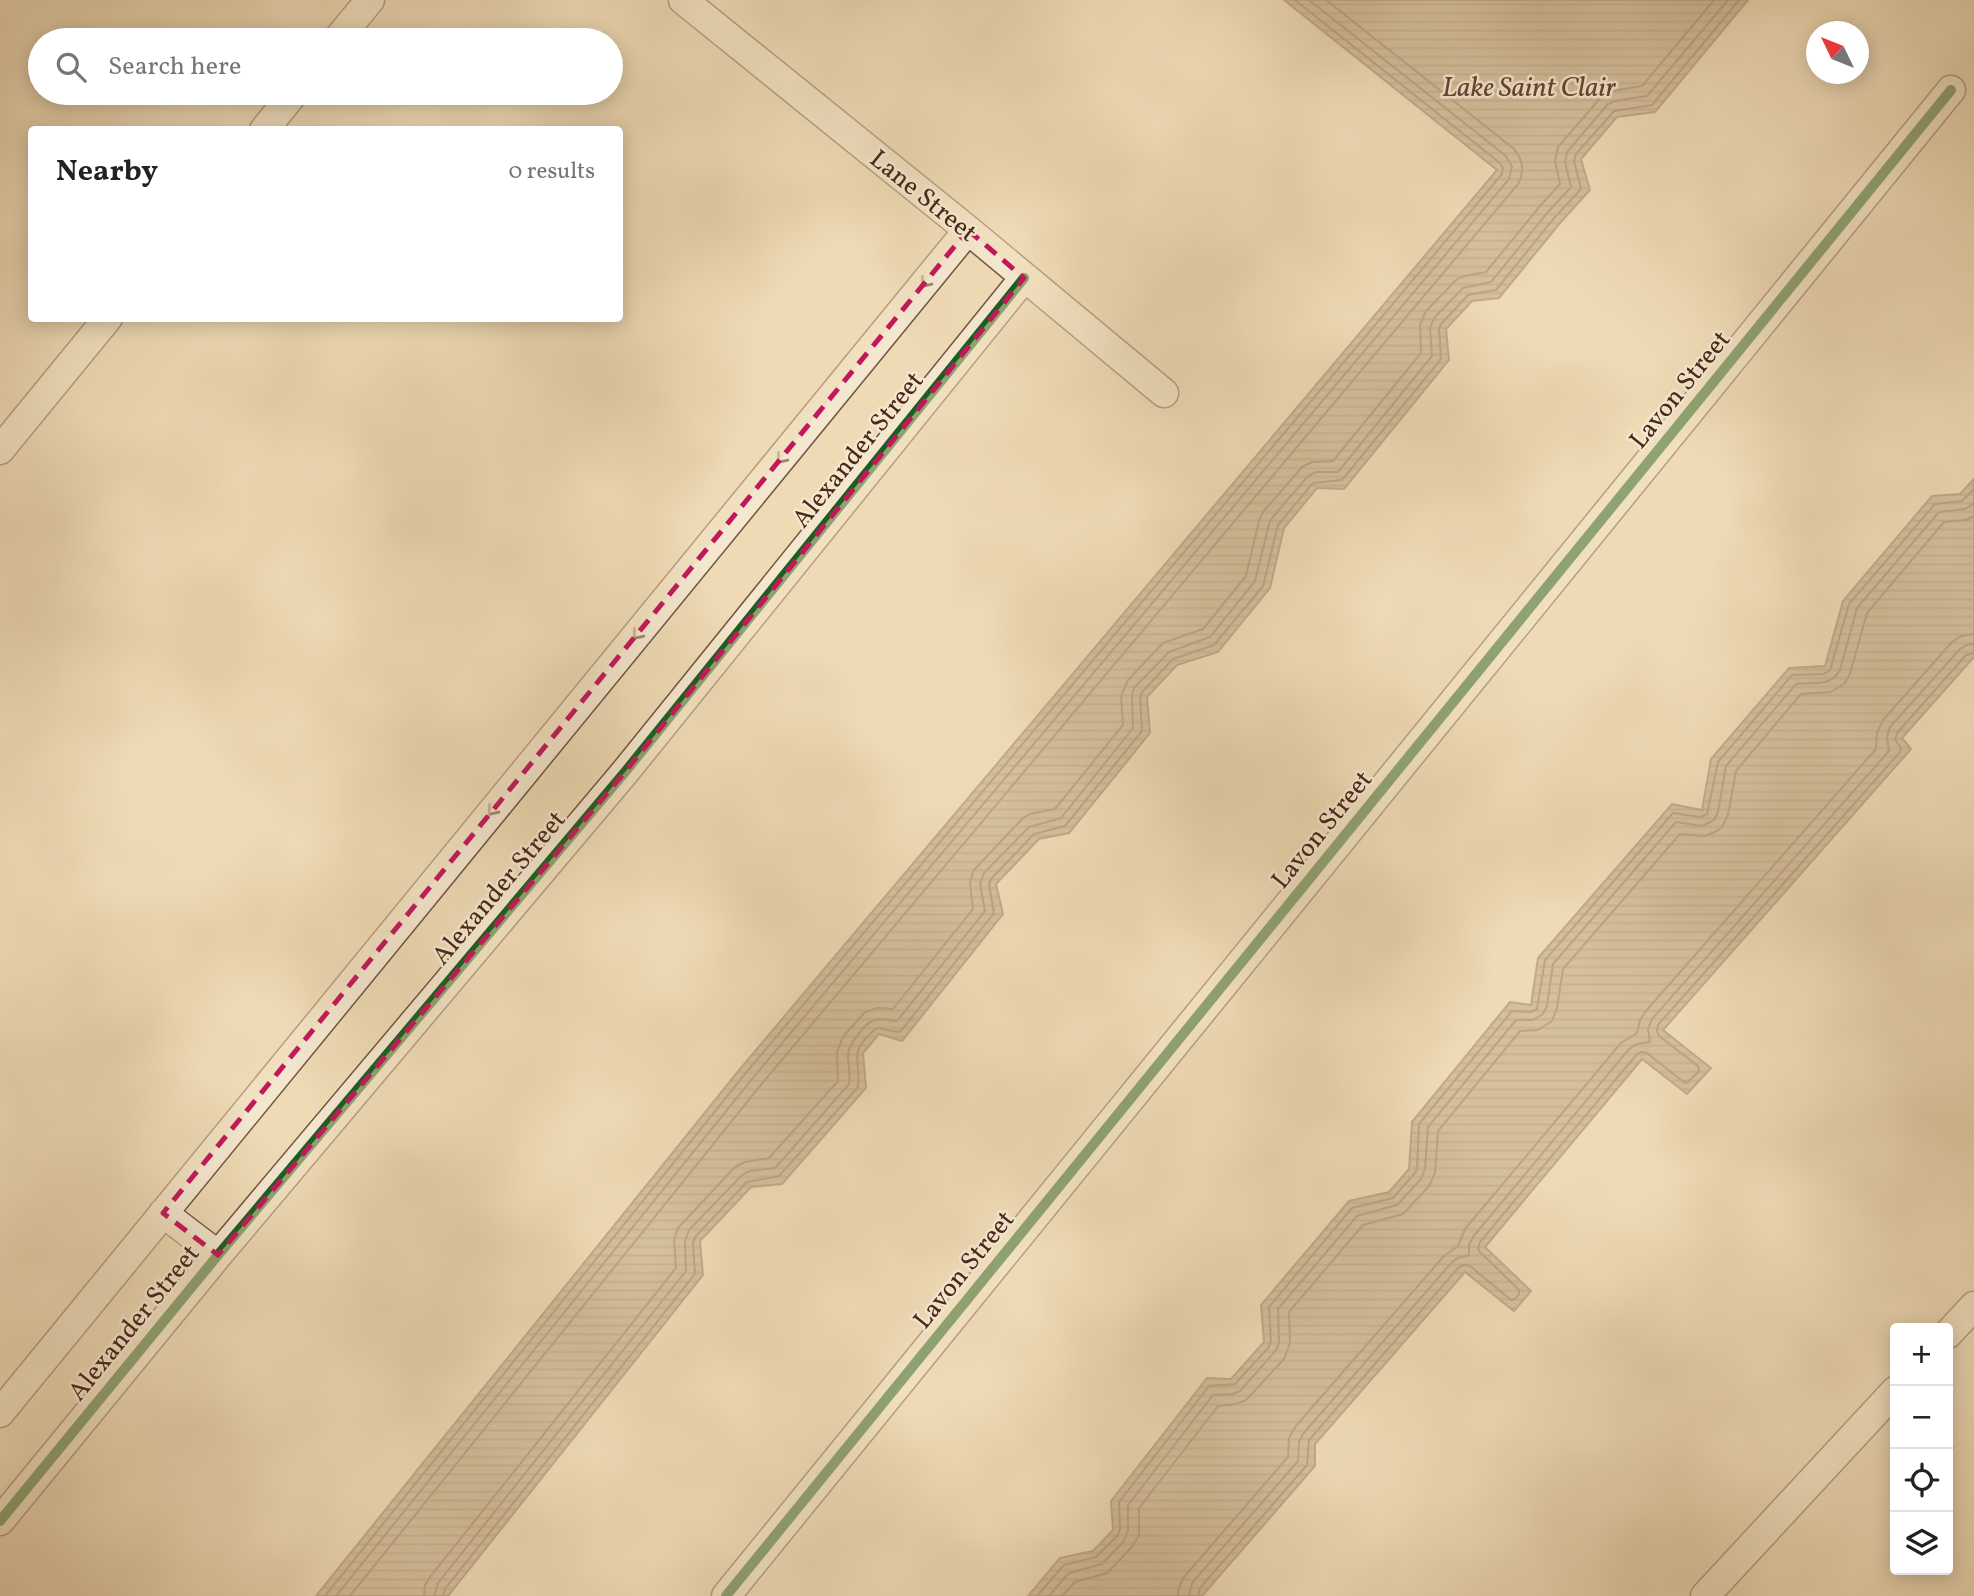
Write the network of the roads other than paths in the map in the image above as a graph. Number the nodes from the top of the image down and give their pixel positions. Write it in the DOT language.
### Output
graph roads {
  1 [pos="370,0"];
  2 [pos="683,0"];
  3 [pos="347,28"];
  4 [pos="1951,90"];
  5 [pos="284,105"];
  6 [pos="267,126"];
  7 [pos="968,230"];
  8 [pos="1024,278"];
  9 [pos="105,322"];
  10 [pos="1164,393"];
  11 [pos="0,450"];
  12 [pos="163,1213"];
  13 [pos="218,1255"];
  14 [pos="1974,1306"];
  15 [pos="1953,1329"];
  16 [pos="1890,1396"];
  17 [pos="0,1413"];
  18 [pos="0,1521"];
  19 [pos="726,1596"];
  20 [pos="1705,1596"];
  1 -- 3 [label="street"];
  2 -- 7 [label="street, Lane Street"];
  4 -- 19 [label="street, Lavon Street"];
  5 -- 6 [label="street"];
  7 -- 8 [label="street, Lane Street"];
  7 -- 12 [label="street, Alexander Street, one-way"];
  8 -- 10 [label="street, Lane Street"];
  8 -- 13 [label="street, Alexander Street"];
  9 -- 11 [label="street"];
  12 -- 13 [label="street"];
  12 -- 17 [label="street, Alexander Street"];
  13 -- 18 [label="street, Alexander Street"];
  14 -- 15 [label="street"];
  16 -- 20 [label="street"];
}
